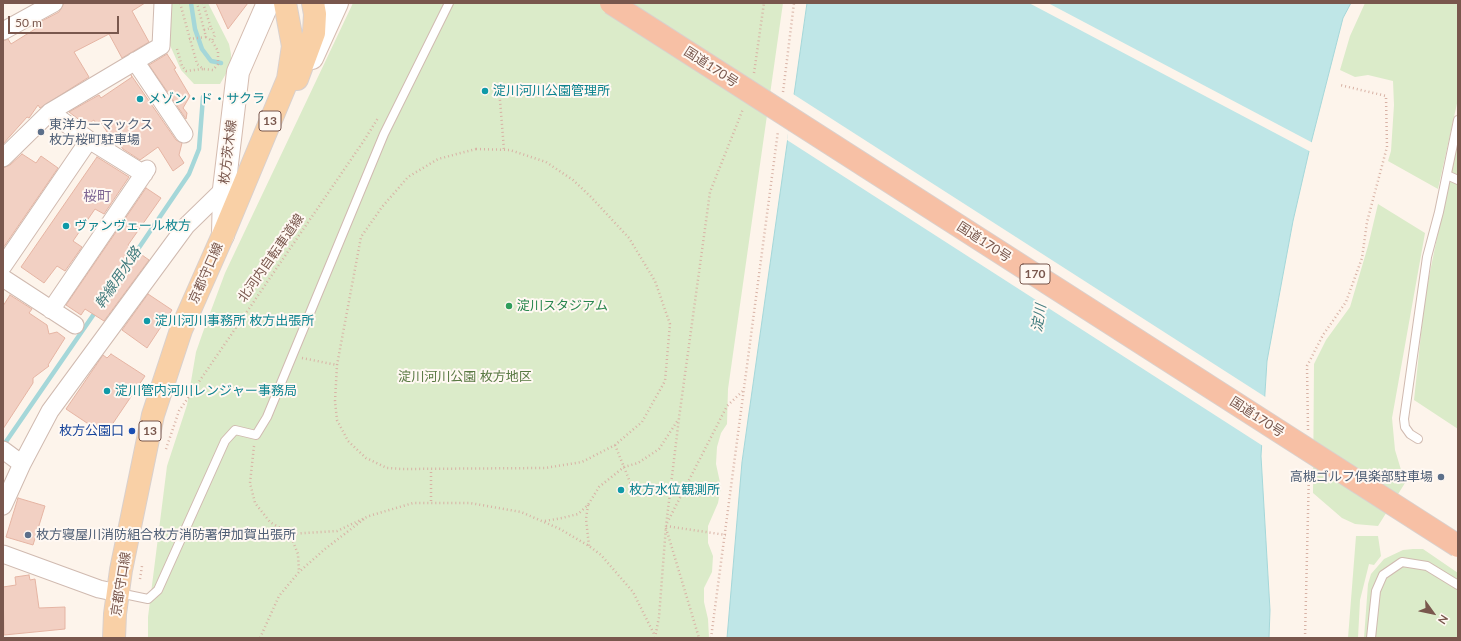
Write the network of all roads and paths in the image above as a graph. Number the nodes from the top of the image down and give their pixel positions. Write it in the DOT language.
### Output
graph roads {
  1 [pos="54,3"];
  2 [pos="163,3"];
  3 [pos="180,3"];
  4 [pos="197,3"];
  5 [pos="203,3"];
  6 [pos="268,3"];
  7 [pos="285,3"];
  8 [pos="313,3"];
  9 [pos="337,3"];
  10 [pos="449,3"];
  11 [pos="611,3"];
  12 [pos="764,3"];
  13 [pos="794,3"];
  14 [pos="211,28"];
  15 [pos="204,30"];
  16 [pos="3,31"];
  17 [pos="206,37"];
  18 [pos="189,39"];
  19 [pos="212,41"];
  20 [pos="175,43"];
  21 [pos="135,62"];
  22 [pos="203,69"];
  23 [pos="753,78"];
  24 [pos="1340,85"];
  25 [pos="499,88"];
  26 [pos="782,98"];
  27 [pos="287,105"];
  28 [pos="744,106"];
  29 [pos="50,112"];
  30 [pos="381,112"];
  31 [pos="1458,120"];
  32 [pos="778,129"];
  33 [pos="184,134"];
  34 [pos="89,140"];
  35 [pos="504,150"];
  36 [pos="3,158"];
  37 [pos="1447,175"];
  38 [pos="1458,180"];
  39 [pos="224,189"];
  40 [pos="223,235"];
  41 [pos="3,266"];
  42 [pos="3,278"];
  43 [pos="52,310"];
  44 [pos="75,325"];
  45 [pos="291,356"];
  46 [pos="337,365"];
  47 [pos="745,390"];
  48 [pos="679,418"];
  49 [pos="256,435"];
  50 [pos="1308,437"];
  51 [pos="1418,439"];
  52 [pos="615,445"];
  53 [pos="5,452"];
  54 [pos="164,456"];
  55 [pos="22,464"];
  56 [pos="624,467"];
  57 [pos="1309,467"];
  58 [pos="432,469"];
  59 [pos="632,487"];
  60 [pos="431,501"];
  61 [pos="588,505"];
  62 [pos="3,506"];
  63 [pos="370,516"];
  64 [pos="544,521"];
  65 [pos="666,526"];
  66 [pos="290,534"];
  67 [pos="726,535"];
  68 [pos="589,546"];
  69 [pos="1458,546"];
  70 [pos="3,554"];
  71 [pos="299,572"];
  72 [pos="1458,585"];
  73 [pos="118,593"];
  74 [pos="655,637"];
  75 [pos="114,638"];
  76 [pos="260,638"];
  77 [pos="699,638"];
  78 [pos="711,638"];
  79 [pos="1305,638"];
  80 [pos="1371,638"];
  1 -- 16 [label="street"];
  2 -- 21 [label="street"];
  3 -- 18 [label="path"];
  4 -- 15 [label="path"];
  5 -- 14 [label="path"];
  6 -- 39 [label="main road, 枚方茨木線"];
  7 -- 40 [label="main road, 京都守口線 / 13"];
  8 -- 27 [label="main road, 京都守口線 / 13"];
  9 -- 27 [label="main road"];
  10 -- 45 [label="lane"];
  11 -- 69 [label="highway, 国道170号 / 170, bridge"];
  12 -- 23 [label="path"];
  13 -- 26 [label="path"];
  14 -- 15 [label="path"];
  14 -- 19 [label="path"];
  15 -- 17 [label="path"];
  17 -- 18 [label="path"];
  17 -- 19 [label="path"];
  18 -- 22 [label="path"];
  19 -- 22 [label="path"];
  20 -- 22 [label="path"];
  21 -- 29 [label="street"];
  21 -- 33 [label="street"];
  24 -- 50 [label="path"];
  25 -- 35 [label="path"];
  27 -- 40 [label="main road, 京都守口線 / 13"];
  28 -- 48 [label="path"];
  29 -- 34 [label="street"];
  29 -- 36 [label="street"];
  30 -- 54 [label="path, 北河内自転車道線"];
  31 -- 37 [label="lane"];
  32 -- 47 [label="path"];
  34 -- 41 [label="street"];
  34 -- 43 [label="street"];
  35 -- 46 [label="path"];
  35 -- 52 [label="path"];
  37 -- 38 [label="lane"];
  37 -- 51 [label="lane"];
  39 -- 40 [label="main road, 枚方茨木線"];
  39 -- 55 [label="street"];
  40 -- 73 [label="main road, 京都守口線 / 13"];
  42 -- 43 [label="street"];
  43 -- 44 [label="street"];
  45 -- 46 [label="path"];
  45 -- 49 [label="lane"];
  46 -- 58 [label="path"];
  47 -- 65 [label="path"];
  47 -- 67 [label="path"];
  48 -- 56 [label="path"];
  48 -- 65 [label="path"];
  49 -- 66 [label="path"];
  49 -- 73 [label="lane"];
  52 -- 56 [label="path"];
  52 -- 58 [label="path"];
  53 -- 55 [label="street"];
  55 -- 62 [label="street"];
  56 -- 59 [label="path"];
  56 -- 61 [label="path"];
  57 -- 79 [label="path"];
  58 -- 60 [label="path"];
  60 -- 63 [label="path"];
  60 -- 64 [label="path"];
  61 -- 64 [label="path"];
  61 -- 68 [label="path"];
  63 -- 66 [label="path"];
  63 -- 71 [label="path"];
  64 -- 68 [label="path"];
  65 -- 67 [label="path"];
  65 -- 74 [label="path"];
  65 -- 77 [label="path"];
  66 -- 71 [label="path"];
  67 -- 78 [label="path"];
  68 -- 74 [label="path"];
  70 -- 73 [label="street"];
  71 -- 76 [label="path"];
  72 -- 80 [label="lane"];
  73 -- 75 [label="main road, 京都守口線 / 13"];
}
